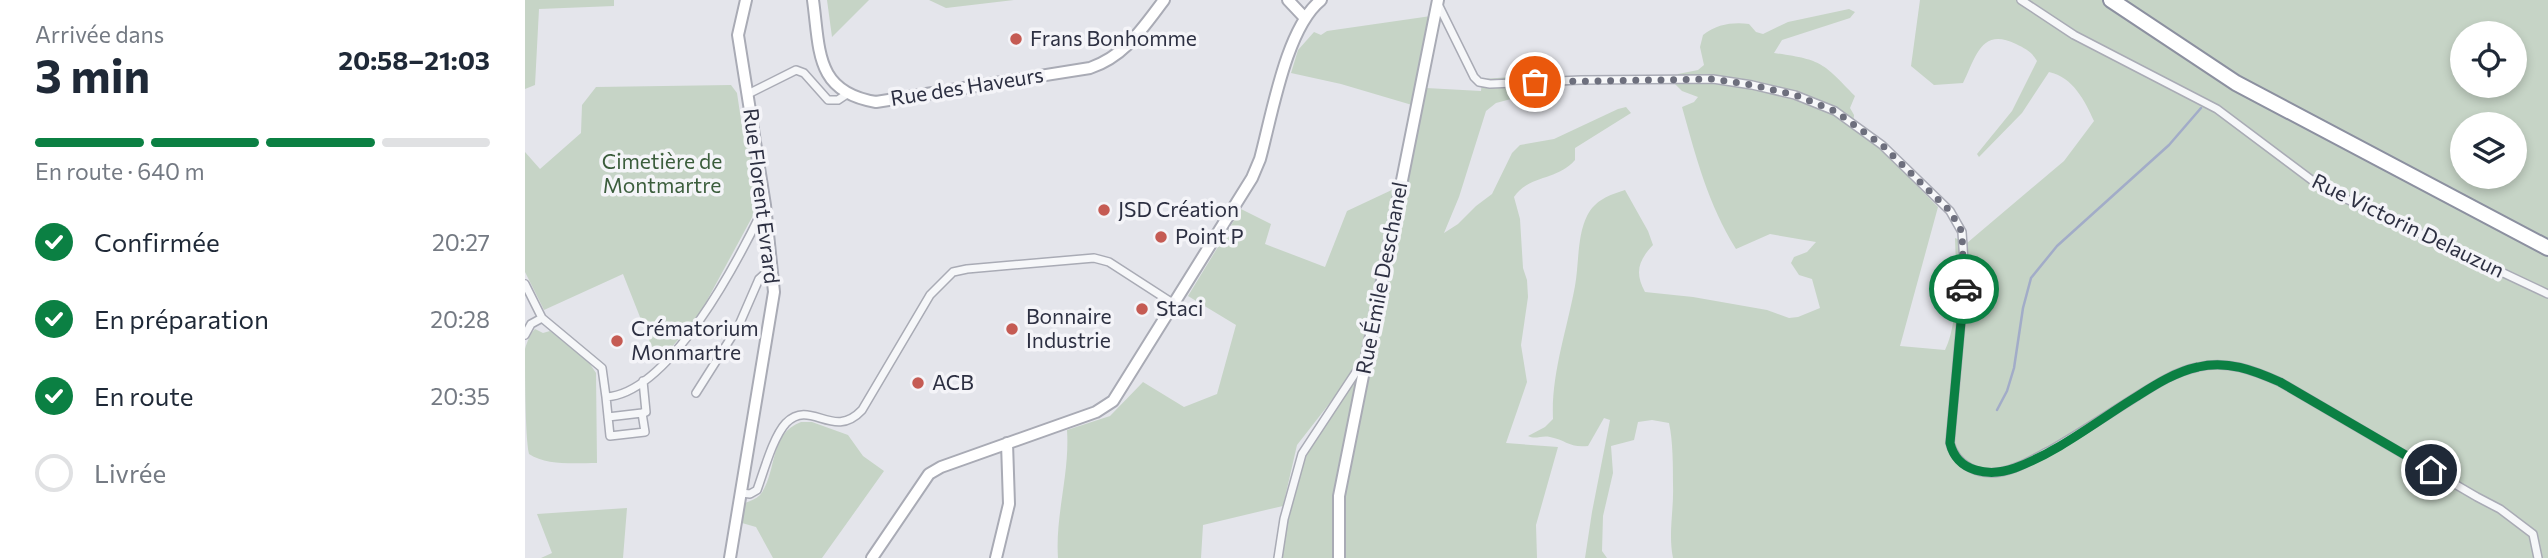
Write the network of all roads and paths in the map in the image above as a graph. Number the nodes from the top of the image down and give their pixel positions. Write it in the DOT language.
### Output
graph roads {
  1 [pos="746,0"];
  2 [pos="813,0"];
  3 [pos="1164,0"];
  4 [pos="1288,0"];
  5 [pos="2021,0"];
  6 [pos="2111,0"];
  7 [pos="2124,0"];
  8 [pos="1317,1"];
  9 [pos="1438,2"];
  10 [pos="1304,17"];
  11 [pos="748,94"];
  12 [pos="847,94"];
  13 [pos="765,205"];
  14 [pos="2548,242"];
  15 [pos="2548,248"];
  16 [pos="772,268"];
  17 [pos="525,284"];
  18 [pos="2548,294"];
  19 [pos="1174,304"];
  20 [pos="542,318"];
  21 [pos="525,335"];
  22 [pos="1365,368"];
  23 [pos="643,381"];
  24 [pos="696,393"];
  25 [pos="605,397"];
  26 [pos="642,413"];
  27 [pos="608,417"];
  28 [pos="1007,443"];
  29 [pos="741,493"];
  30 [pos="730,558"];
  31 [pos="872,558"];
  32 [pos="996,558"];
  33 [pos="1278,558"];
  34 [pos="1339,558"];
  35 [pos="2538,558"];
  1 -- 11 [label="main road, Rue Florent Evrard"];
  2 -- 12 [label="main road"];
  3 -- 12 [label="main road, Rue des Haveurs"];
  4 -- 10 [label="main road"];
  5 -- 18 [label="street, Rue Victorin Delauzun"];
  6 -- 15 [label="highway"];
  7 -- 14 [label="highway"];
  8 -- 10 [label="main road"];
  9 -- 22 [label="main road, Rue Émile Deschanel"];
  9 -- 35 [label="street"];
  10 -- 19 [label="main road"];
  11 -- 12 [label="street"];
  11 -- 13 [label="main road, Rue Florent Evrard"];
  13 -- 16 [label="main road, Rue Florent Evrard"];
  13 -- 23 [label="street"];
  16 -- 24 [label="street"];
  16 -- 29 [label="main road, Rue Florent Evrard"];
  17 -- 20 [label="street"];
  19 -- 28 [label="main road"];
  19 -- 29 [label="street"];
  20 -- 21 [label="street"];
  20 -- 25 [label="street"];
  22 -- 33 [label="street"];
  22 -- 34 [label="main road, Rue Émile Deschanel"];
  23 -- 25 [label="street"];
  23 -- 26 [label="street"];
  25 -- 27 [label="street"];
  26 -- 27 [label="street"];
  26 -- 27 [label="street"];
  28 -- 31 [label="main road"];
  28 -- 32 [label="main road"];
  29 -- 30 [label="main road, Rue Florent Evrard"];
}
